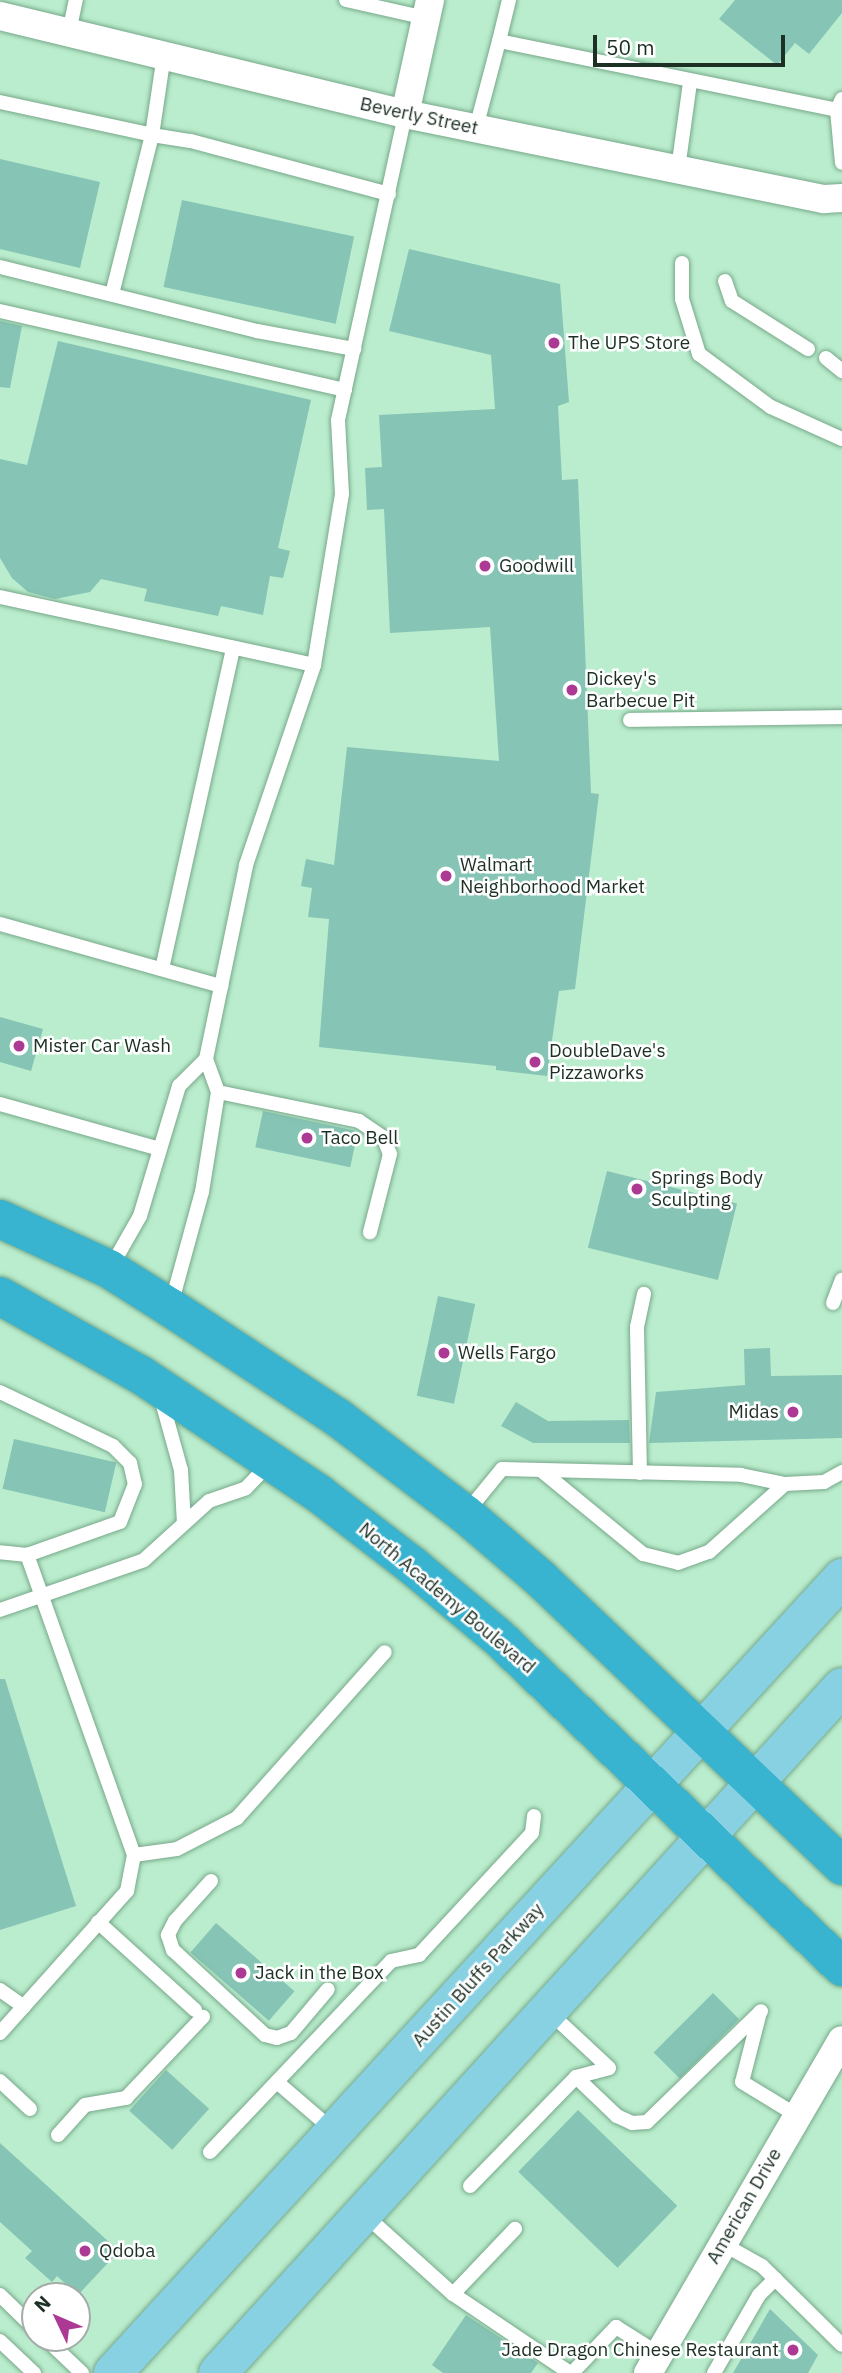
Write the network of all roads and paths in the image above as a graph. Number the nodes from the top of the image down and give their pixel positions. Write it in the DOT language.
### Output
graph roads {
  1 [pos="76,0"];
  2 [pos="346,0"];
  3 [pos="509,0"];
  4 [pos="428,9"];
  5 [pos="0,16"];
  6 [pos="69,32"];
  7 [pos="499,41"];
  8 [pos="164,55"];
  9 [pos="690,82"];
  10 [pos="0,102"];
  11 [pos="840,106"];
  12 [pos="405,114"];
  13 [pos="476,128"];
  14 [pos="152,135"];
  15 [pos="842,163"];
  16 [pos="678,169"];
  17 [pos="389,194"];
  18 [pos="842,198"];
  19 [pos="682,264"];
  20 [pos="0,267"];
  21 [pos="725,281"];
  22 [pos="112,294"];
  23 [pos="0,312"];
  24 [pos="354,349"];
  25 [pos="808,349"];
  26 [pos="826,358"];
  27 [pos="842,371"];
  28 [pos="345,390"];
  29 [pos="842,439"];
  30 [pos="0,597"];
  31 [pos="233,649"];
  32 [pos="314,666"];
  33 [pos="842,717"];
  34 [pos="630,720"];
  35 [pos="0,924"];
  36 [pos="162,969"];
  37 [pos="221,986"];
  38 [pos="206,1059"];
  39 [pos="218,1092"];
  40 [pos="0,1104"];
  41 [pos="160,1149"];
  42 [pos="0,1219"];
  43 [pos="370,1232"];
  44 [pos="109,1269"];
  45 [pos="842,1280"];
  46 [pos="644,1294"];
  47 [pos="0,1296"];
  48 [pos="833,1303"];
  49 [pos="171,1308"];
  50 [pos="157,1385"];
  51 [pos="0,1392"];
  52 [pos="271,1461"];
  53 [pos="542,1471"];
  54 [pos="842,1472"];
  55 [pos="640,1473"];
  56 [pos="785,1484"];
  57 [pos="465,1514"];
  58 [pos="184,1523"];
  59 [pos="0,1552"];
  60 [pos="27,1555"];
  61 [pos="842,1578"];
  62 [pos="44,1597"];
  63 [pos="0,1610"];
  64 [pos="385,1652"];
  65 [pos="842,1686"];
  66 [pos="700,1731"];
  67 [pos="755,1781"];
  68 [pos="651,1783"];
  69 [pos="534,1816"];
  70 [pos="707,1836"];
  71 [pos="134,1855"];
  72 [pos="842,1866"];
  73 [pos="211,1881"];
  74 [pos="98,1922"];
  75 [pos="842,1967"];
  76 [pos="328,1989"];
  77 [pos="0,1990"];
  78 [pos="24,2007"];
  79 [pos="547,2010"];
  80 [pos="0,2033"];
  81 [pos="842,2040"];
  82 [pos="576,2077"];
  83 [pos="0,2081"];
  84 [pos="277,2082"];
  85 [pos="30,2109"];
  86 [pos="796,2115"];
  87 [pos="335,2132"];
  88 [pos="58,2135"];
  89 [pos="210,2152"];
  90 [pos="470,2186"];
  91 [pos="363,2213"];
  92 [pos="515,2230"];
  93 [pos="723,2244"];
  94 [pos="775,2279"];
  95 [pos="453,2294"];
  96 [pos="0,2295"];
  97 [pos="21,2315"];
  98 [pos="0,2341"];
  99 [pos="842,2345"];
  100 [pos="60,2352"];
  101 [pos="654,2363"];
  102 [pos="34,2373"];
  103 [pos="82,2373"];
  104 [pos="113,2373"];
  105 [pos="218,2373"];
  106 [pos="571,2373"];
  107 [pos="714,2373"];
  1 -- 6 [label="lane"];
  2 -- 4 [label="lane"];
  3 -- 7 [label="lane"];
  4 -- 12 [label="street"];
  5 -- 6 [label="street, Beverly Street"];
  6 -- 8 [label="street, Beverly Street"];
  7 -- 9 [label="lane"];
  7 -- 13 [label="lane"];
  8 -- 12 [label="street, Beverly Street"];
  8 -- 14 [label="lane"];
  9 -- 11 [label="lane"];
  9 -- 16 [label="lane"];
  10 -- 14 [label="lane"];
  11 -- 15 [label="lane"];
  12 -- 13 [label="street, Beverly Street"];
  12 -- 17 [label="lane"];
  13 -- 16 [label="street, Beverly Street"];
  14 -- 17 [label="lane"];
  14 -- 22 [label="lane"];
  16 -- 18 [label="street, Beverly Street"];
  17 -- 24 [label="lane"];
  19 -- 29 [label="lane"];
  20 -- 22 [label="lane"];
  21 -- 25 [label="lane"];
  22 -- 24 [label="lane"];
  23 -- 28 [label="lane"];
  24 -- 28 [label="lane"];
  26 -- 27 [label="lane"];
  28 -- 32 [label="lane"];
  30 -- 31 [label="lane"];
  31 -- 32 [label="lane"];
  31 -- 36 [label="lane"];
  32 -- 37 [label="lane"];
  33 -- 34 [label="lane"];
  35 -- 36 [label="lane"];
  36 -- 37 [label="lane"];
  37 -- 38 [label="lane"];
  38 -- 39 [label="lane"];
  38 -- 41 [label="lane"];
  39 -- 43 [label="lane"];
  39 -- 49 [label="lane"];
  40 -- 41 [label="lane"];
  41 -- 44 [label="lane"];
  42 -- 44 [label="highway"];
  44 -- 49 [label="highway"];
  45 -- 48 [label="lane"];
  46 -- 55 [label="lane"];
  47 -- 50 [label="highway, North Academy Boulevard"];
  49 -- 57 [label="highway"];
  50 -- 52 [label="highway, North Academy Boulevard"];
  50 -- 58 [label="lane"];
  51 -- 60 [label="lane"];
  52 -- 58 [label="lane"];
  52 -- 68 [label="highway, North Academy Boulevard"];
  53 -- 55 [label="lane"];
  53 -- 56 [label="lane"];
  53 -- 57 [label="lane"];
  54 -- 56 [label="lane"];
  55 -- 56 [label="lane"];
  57 -- 66 [label="highway"];
  58 -- 62 [label="lane"];
  59 -- 60 [label="lane"];
  60 -- 62 [label="lane"];
  61 -- 66 [label="main road, Austin Bluffs Parkway"];
  62 -- 63 [label="lane"];
  62 -- 71 [label="lane"];
  64 -- 71 [label="lane"];
  65 -- 67 [label="main road"];
  66 -- 67 [label="highway"];
  66 -- 68 [label="main road, Austin Bluffs Parkway"];
  67 -- 70 [label="main road"];
  67 -- 72 [label="highway"];
  68 -- 70 [label="highway, North Academy Boulevard"];
  68 -- 87 [label="main road, Austin Bluffs Parkway"];
  69 -- 84 [label="lane"];
  70 -- 75 [label="highway, North Academy Boulevard"];
  70 -- 79 [label="main road"];
  71 -- 74 [label="lane"];
  73 -- 76 [label="lane"];
  74 -- 78 [label="lane"];
  74 -- 88 [label="lane"];
  77 -- 78 [label="lane"];
  78 -- 80 [label="lane"];
  79 -- 82 [label="lane"];
  79 -- 91 [label="main road"];
  81 -- 86 [label="street, American Drive"];
  82 -- 86 [label="lane"];
  82 -- 90 [label="lane"];
  83 -- 85 [label="lane"];
  84 -- 87 [label="lane"];
  84 -- 89 [label="lane"];
  86 -- 93 [label="street, American Drive"];
  87 -- 104 [label="main road, Austin Bluffs Parkway"];
  91 -- 95 [label="lane"];
  91 -- 105 [label="main road"];
  92 -- 95 [label="lane"];
  93 -- 94 [label="lane"];
  93 -- 101 [label="street, American Drive"];
  94 -- 99 [label="lane"];
  94 -- 107 [label="lane"];
  95 -- 106 [label="lane"];
  96 -- 97 [label="lane"];
  98 -- 102 [label="lane"];
  100 -- 103 [label="lane"];
  101 -- 106 [label="lane"];
}
